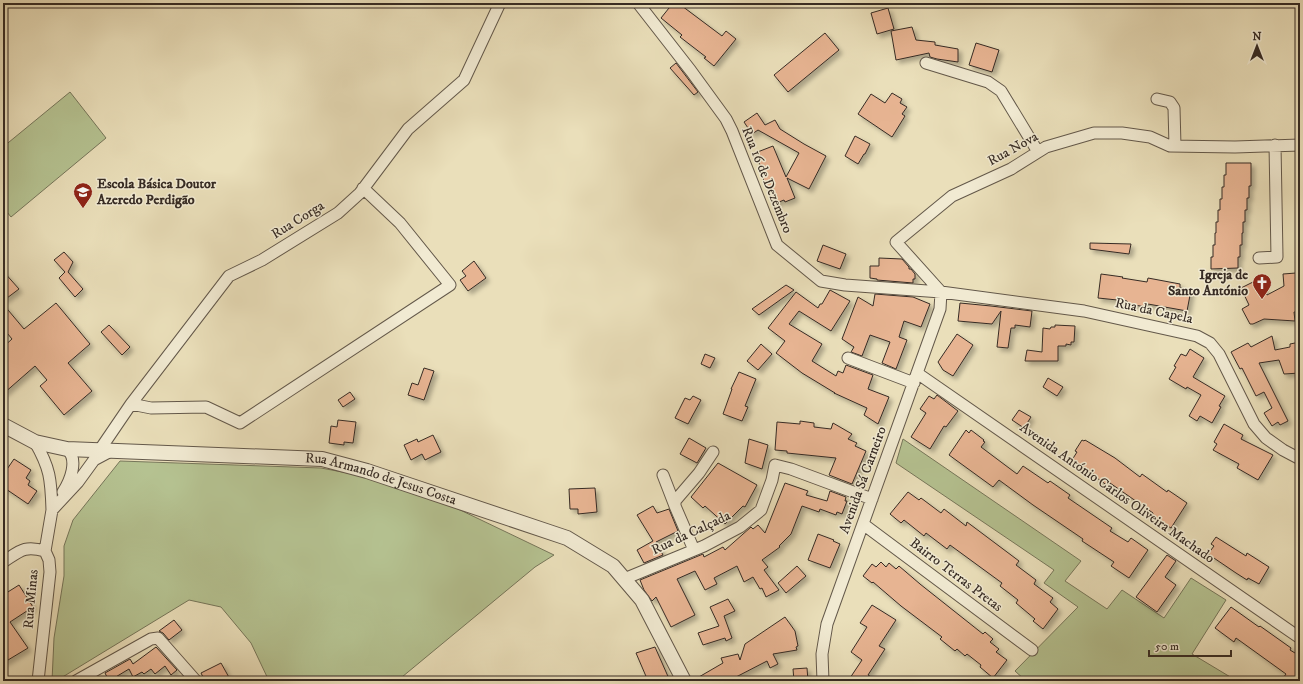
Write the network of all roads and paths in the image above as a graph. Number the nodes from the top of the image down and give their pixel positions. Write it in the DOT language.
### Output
graph roads {
  1 [pos="500,3"];
  2 [pos="638,3"];
  3 [pos="926,63"];
  4 [pos="1157,99"];
  5 [pos="1275,145"];
  6 [pos="1300,145"];
  7 [pos="1175,146"];
  8 [pos="1038,152"];
  9 [pos="364,188"];
  10 [pos="1259,258"];
  11 [pos="942,292"];
  12 [pos="848,358"];
  13 [pos="915,378"];
  14 [pos="131,404"];
  15 [pos="3,425"];
  16 [pos="35,442"];
  17 [pos="67,449"];
  18 [pos="105,451"];
  19 [pos="713,452"];
  20 [pos="1300,459"];
  21 [pos="663,475"];
  22 [pos="872,499"];
  23 [pos="675,506"];
  24 [pos="52,510"];
  25 [pos="863,524"];
  26 [pos="694,550"];
  27 [pos="45,551"];
  28 [pos="3,562"];
  29 [pos="624,579"];
  30 [pos="1300,638"];
  31 [pos="1032,650"];
  32 [pos="38,681"];
  33 [pos="76,681"];
  34 [pos="196,681"];
  35 [pos="684,681"];
  36 [pos="823,681"];
  1 -- 9 [label="street, Rua Corga"];
  2 -- 11 [label="street, Rua 16 de Dezembro"];
  3 -- 8 [label="street"];
  4 -- 7 [label="street"];
  5 -- 6 [label="street, Rua Nova"];
  5 -- 7 [label="street, Rua Nova"];
  5 -- 10 [label="street"];
  7 -- 8 [label="street, Rua Nova"];
  8 -- 11 [label="street, Rua Nova"];
  9 -- 14 [label="street, Rua Corga"];
  9 -- 14 [label="street"];
  11 -- 13 [label="street, Avenida Sá Carneiro"];
  11 -- 20 [label="street, Rua da Capela"];
  12 -- 13 [label="street, Avenida António Carlos Oliveira Machado"];
  13 -- 22 [label="street, Avenida Sá Carneiro"];
  13 -- 30 [label="street, Avenida António Carlos Oliveira Machado"];
  14 -- 18 [label="street, Rua Corga"];
  15 -- 16 [label="street, Rua Armando de Jesus Costa"];
  16 -- 17 [label="street, Rua Armando de Jesus Costa"];
  16 -- 24 [label="street"];
  17 -- 18 [label="street, Rua Armando de Jesus Costa"];
  17 -- 24 [label="street"];
  18 -- 24 [label="street"];
  18 -- 29 [label="street, Rua Armando de Jesus Costa"];
  19 -- 23 [label="street"];
  21 -- 23 [label="street"];
  22 -- 25 [label="street, Avenida Sá Carneiro"];
  22 -- 26 [label="street, Rua da Calçada"];
  23 -- 26 [label="street"];
  24 -- 27 [label="street, Rua Minas"];
  25 -- 31 [label="street, Bairro Terras Pretas"];
  25 -- 36 [label="street, Avenida Sá Carneiro"];
  26 -- 29 [label="street, Rua da Calçada"];
  27 -- 28 [label="street"];
  27 -- 32 [label="street, Rua Minas"];
  29 -- 35 [label="street, Rua Armando de Jesus Costa"];
  33 -- 34 [label="street"];
}
